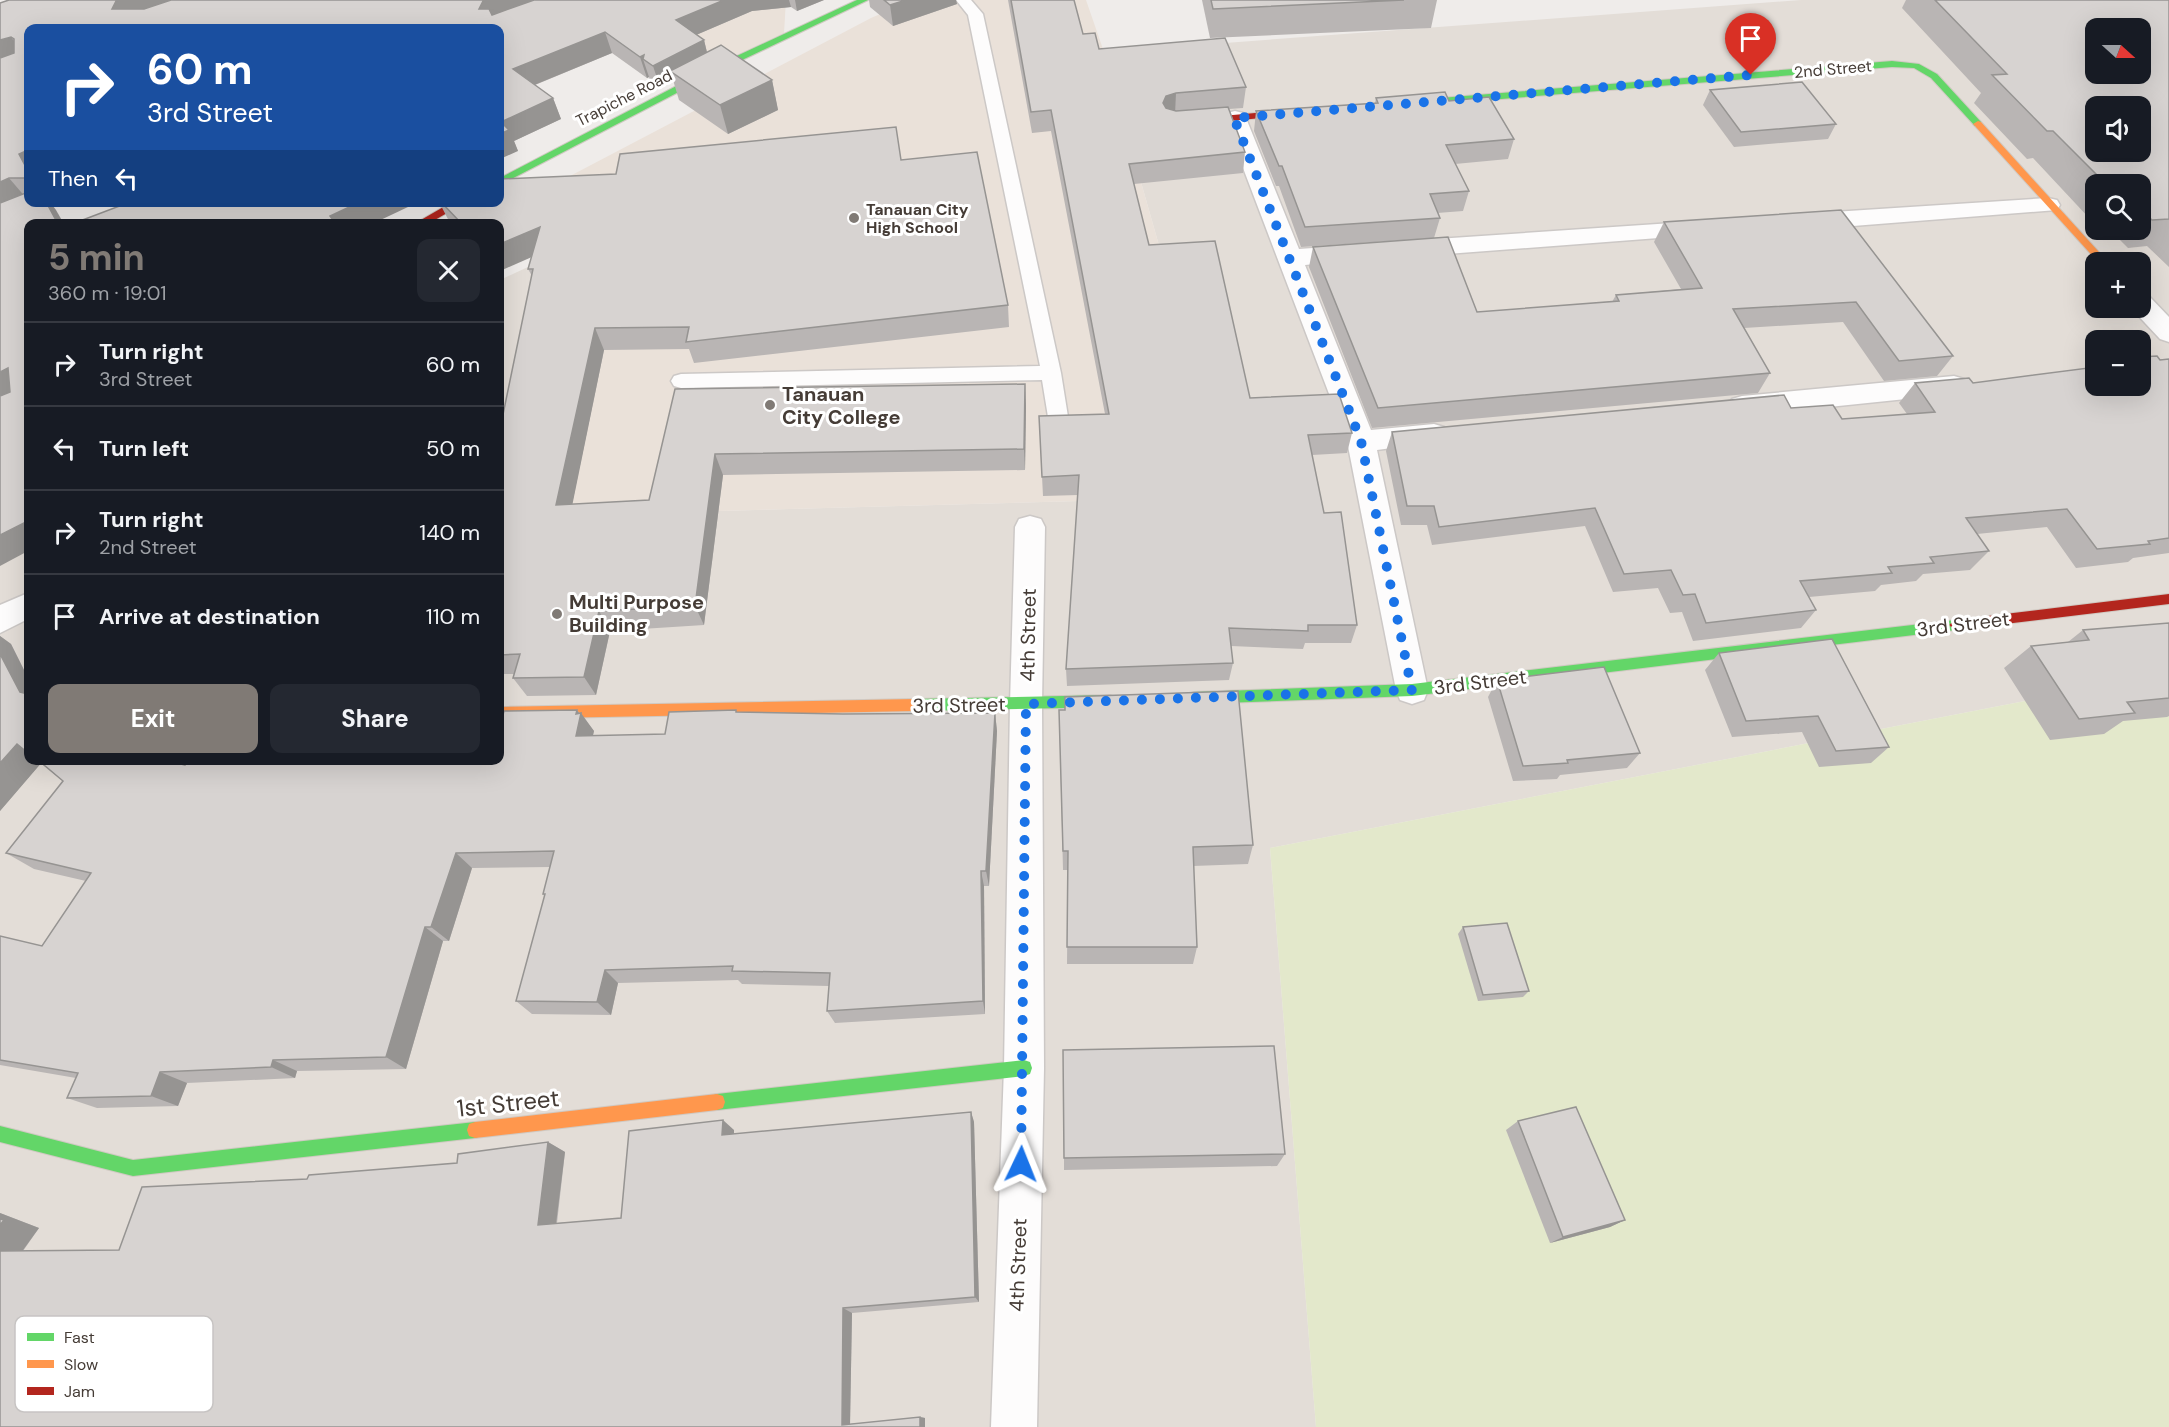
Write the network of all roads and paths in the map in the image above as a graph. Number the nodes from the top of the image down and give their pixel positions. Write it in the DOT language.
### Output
graph roads {
  1 [pos="864,0"];
  2 [pos="963,0"];
  3 [pos="1390,105"];
  4 [pos="1318,111"];
  5 [pos="1234,118"];
  6 [pos="1175,123"];
  7 [pos="504,180"];
  8 [pos="2048,205"];
  9 [pos="451,207"];
  10 [pos="429,219"];
  11 [pos="1776,224"];
  12 [pos="1728,227"];
  13 [pos="2093,252"];
  14 [pos="1289,258"];
  15 [pos="2151,314"];
  16 [pos="2169,333"];
  17 [pos="1050,373"];
  18 [pos="681,381"];
  19 [pos="1977,384"];
  20 [pos="1717,408"];
  21 [pos="1059,423"];
  22 [pos="1456,432"];
  23 [pos="1361,441"];
  24 [pos="1030,526"];
  25 [pos="2169,599"];
  26 [pos="1412,690"];
  27 [pos="1178,698"];
  28 [pos="1120,700"];
  29 [pos="1026,704"];
  30 [pos="504,713"];
  31 [pos="1024,1068"];
  32 [pos="0,1134"];
  33 [pos="1014,1427"];
  1 -- 7 [label="street, Trapiche Road"];
  2 -- 17 [label="lane"];
  3 -- 8 [label="street, 2nd Street"];
  4 -- 5 [label="street"];
  5 -- 6 [label="street"];
  5 -- 14 [label="street"];
  8 -- 11 [label="street"];
  8 -- 13 [label="street"];
  9 -- 10 [label="street"];
  12 -- 14 [label="street"];
  14 -- 23 [label="street"];
  15 -- 16 [label="street"];
  17 -- 18 [label="lane"];
  17 -- 21 [label="lane"];
  19 -- 20 [label="street"];
  22 -- 23 [label="street"];
  23 -- 26 [label="street"];
  24 -- 29 [label="street, 4th Street"];
  25 -- 26 [label="street, 3rd Street"];
  26 -- 27 [label="street, 3rd Street"];
  28 -- 29 [label="street, 3rd Street"];
  29 -- 30 [label="street, 3rd Street"];
  29 -- 31 [label="street, 4th Street"];
  31 -- 32 [label="street, 1st Street"];
  31 -- 33 [label="street, 4th Street"];
}
